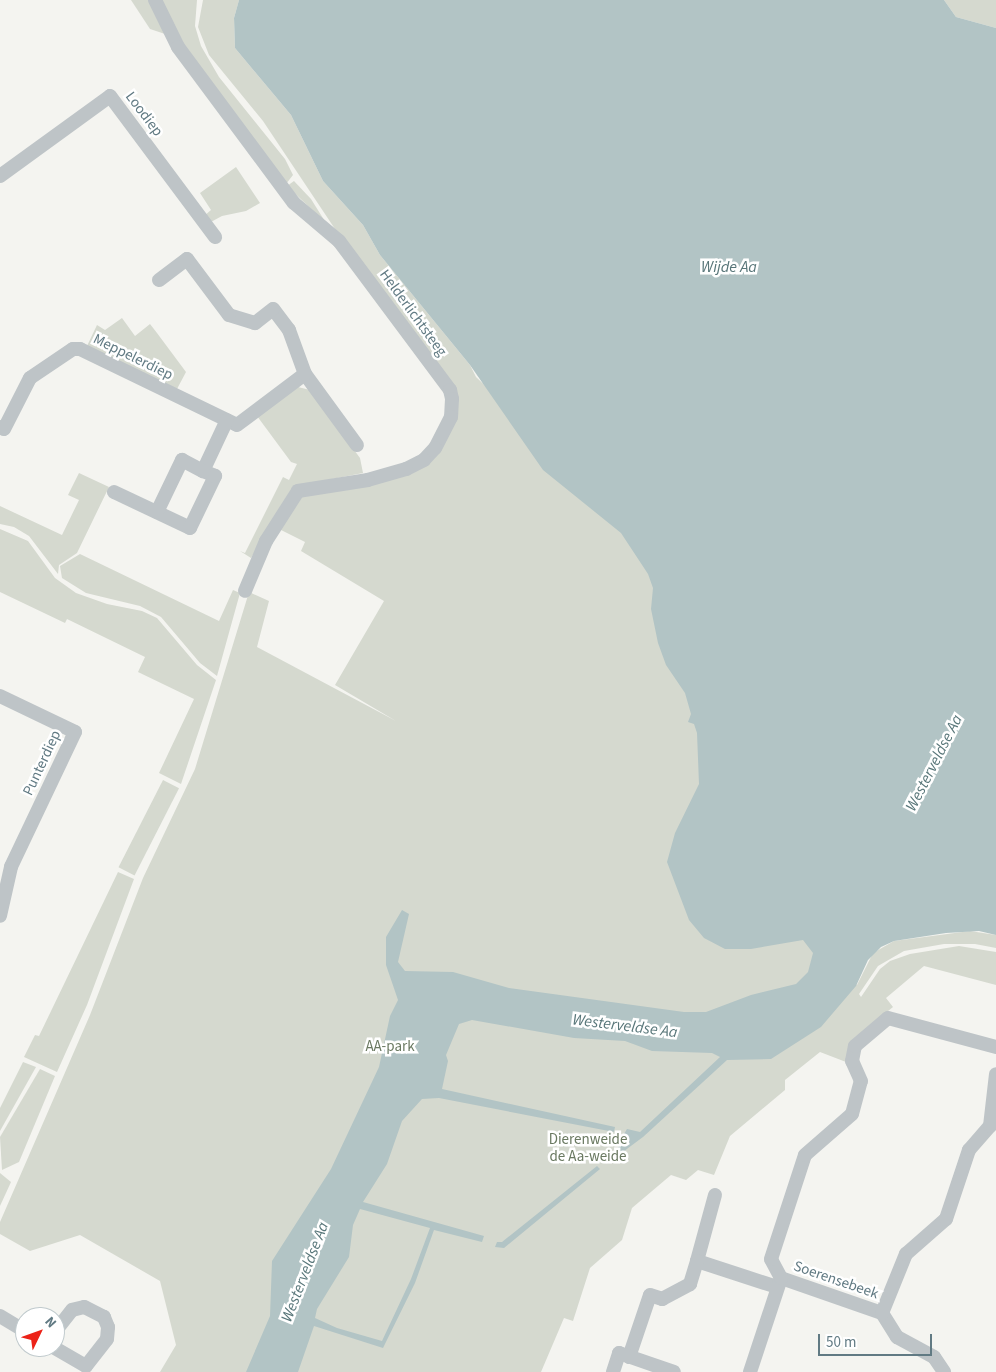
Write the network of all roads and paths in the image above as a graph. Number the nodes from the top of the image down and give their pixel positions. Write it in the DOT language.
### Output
graph roads {
  1 [pos="156,0"];
  2 [pos="0,176"];
  3 [pos="215,237"];
  4 [pos="159,280"];
  5 [pos="305,374"];
  6 [pos="227,420"];
  7 [pos="0,427"];
  8 [pos="357,445"];
  9 [pos="204,470"];
  10 [pos="114,492"];
  11 [pos="157,512"];
  12 [pos="245,591"];
  13 [pos="0,696"];
  14 [pos="3,882"];
  15 [pos="0,916"];
  16 [pos="996,1048"];
  17 [pos="996,1074"];
  18 [pos="993,1127"];
  19 [pos="714,1195"];
  20 [pos="697,1262"];
  21 [pos="779,1283"];
  22 [pos="882,1313"];
  23 [pos="0,1316"];
  24 [pos="65,1319"];
  25 [pos="15,1325"];
  26 [pos="65,1355"];
  27 [pos="629,1357"];
  28 [pos="85,1369"];
  29 [pos="613,1372"];
  30 [pos="674,1372"];
  31 [pos="750,1372"];
  32 [pos="944,1372"];
  1 -- 12 [label="street, Helderlichtsteeg"];
  2 -- 3 [label="street, Loodiep"];
  4 -- 5 [label="street"];
  5 -- 6 [label="street"];
  5 -- 8 [label="street"];
  6 -- 7 [label="street, Meppelerdiep"];
  6 -- 9 [label="street"];
  9 -- 11 [label="street"];
  9 -- 11 [label="street"];
  10 -- 11 [label="street"];
  13 -- 14 [label="street, Punterdiep"];
  14 -- 15 [label="street, Punterdiep"];
  16 -- 21 [label="street"];
  17 -- 18 [label="street"];
  18 -- 22 [label="street"];
  19 -- 20 [label="street"];
  20 -- 21 [label="street, Soerensebeek"];
  20 -- 27 [label="street"];
  21 -- 22 [label="street, Soerensebeek"];
  21 -- 31 [label="street"];
  22 -- 32 [label="street, Soerensebeek"];
  23 -- 25 [label="street"];
  24 -- 28 [label="street"];
  26 -- 28 [label="street"];
  27 -- 29 [label="street"];
  27 -- 30 [label="street"];
}
